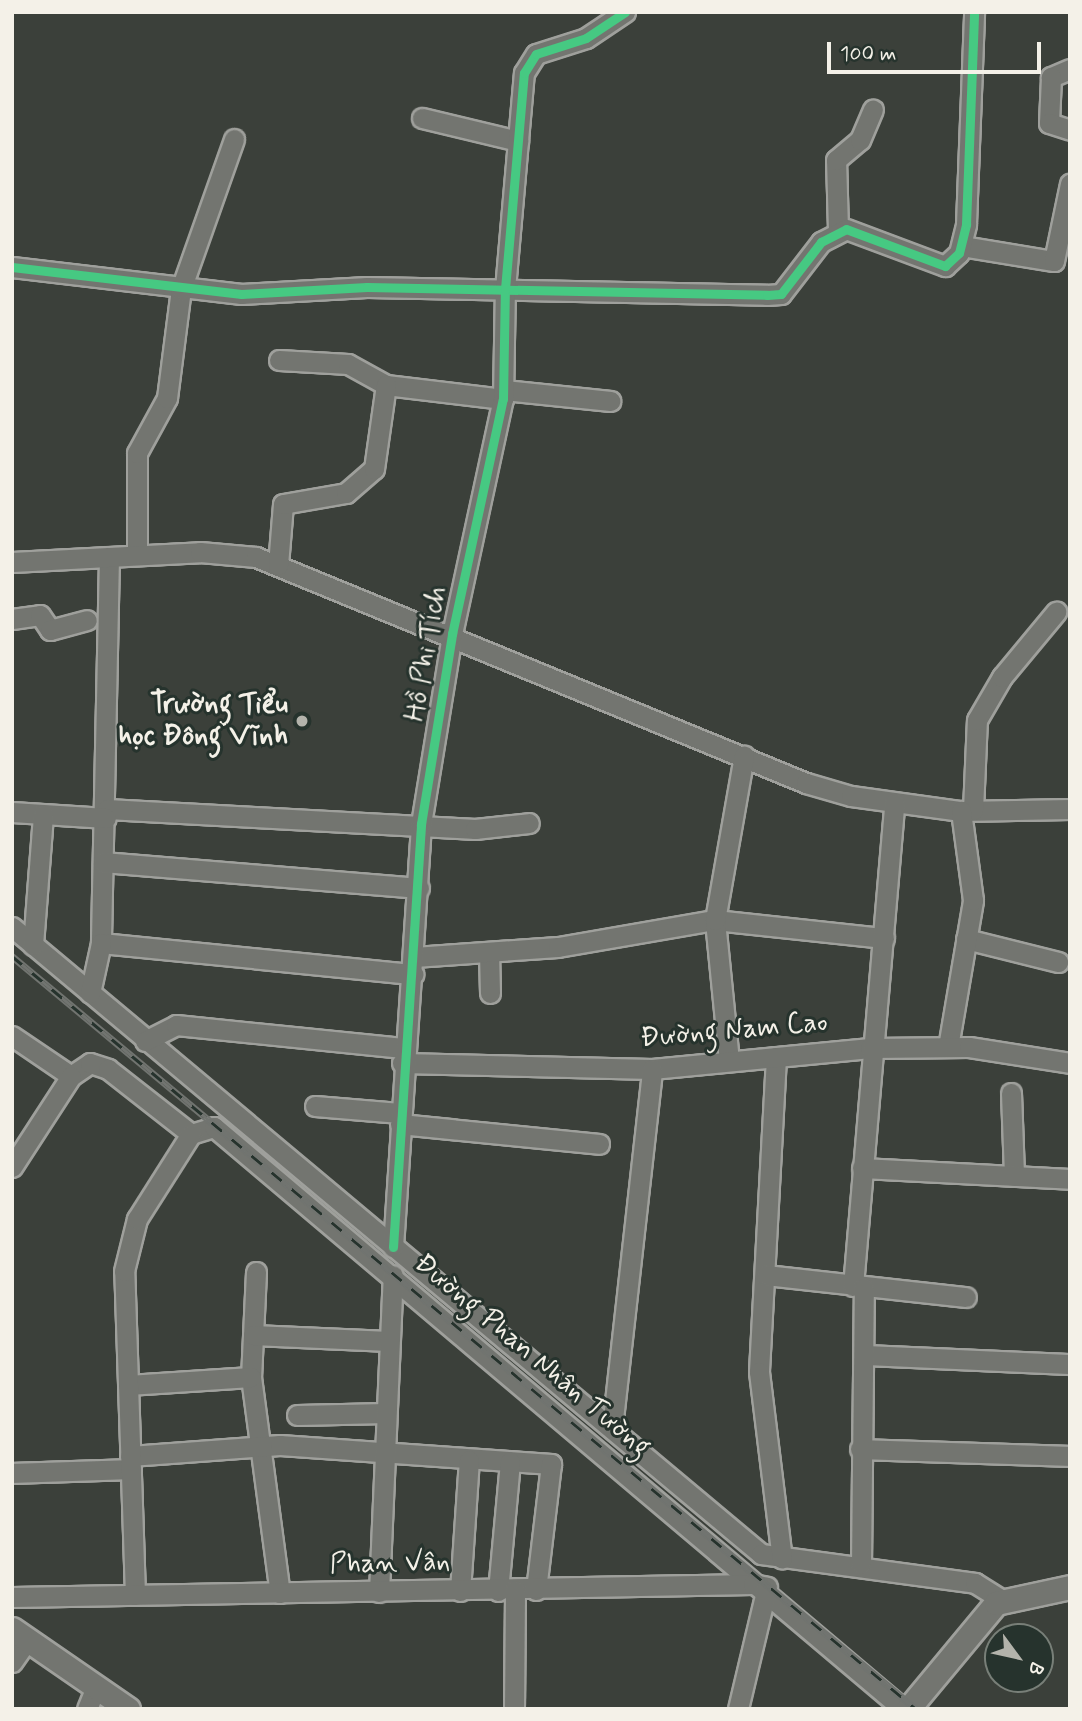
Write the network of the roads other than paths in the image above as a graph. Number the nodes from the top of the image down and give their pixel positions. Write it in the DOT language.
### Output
graph roads {
  1 [pos="625,12"];
  2 [pos="974,12"];
  3 [pos="1070,69"];
  4 [pos="873,110"];
  5 [pos="422,118"];
  6 [pos="1070,130"];
  7 [pos="234,139"];
  8 [pos="518,141"];
  9 [pos="1070,184"];
  10 [pos="838,230"];
  11 [pos="962,246"];
  12 [pos="12,267"];
  13 [pos="181,289"];
  14 [pos="505,289"];
  15 [pos="279,360"];
  16 [pos="386,385"];
  17 [pos="503,394"];
  18 [pos="610,401"];
  19 [pos="137,555"];
  20 [pos="109,557"];
  21 [pos="12,562"];
  22 [pos="278,565"];
  23 [pos="1056,612"];
  24 [pos="12,619"];
  25 [pos="87,620"];
  26 [pos="452,634"];
  27 [pos="744,756"];
  28 [pos="894,803"];
  29 [pos="1070,809"];
  30 [pos="967,811"];
  31 [pos="12,812"];
  32 [pos="107,813"];
  33 [pos="43,814"];
  34 [pos="529,822"];
  35 [pos="421,824"];
  36 [pos="103,862"];
  37 [pos="419,888"];
  38 [pos="715,920"];
  39 [pos="12,927"];
  40 [pos="884,938"];
  41 [pos="966,939"];
  42 [pos="101,943"];
  43 [pos="33,944"];
  44 [pos="489,952"];
  45 [pos="1058,962"];
  46 [pos="413,965"];
  47 [pos="90,993"];
  48 [pos="490,993"];
  49 [pos="12,1036"];
  50 [pos="145,1041"];
  51 [pos="948,1047"];
  52 [pos="870,1048"];
  53 [pos="402,1055"];
  54 [pos="776,1057"];
  55 [pos="729,1062"];
  56 [pos="1070,1063"];
  57 [pos="652,1069"];
  58 [pos="71,1076"];
  59 [pos="1011,1093"];
  60 [pos="315,1106"];
  61 [pos="400,1119"];
  62 [pos="191,1134"];
  63 [pos="599,1144"];
  64 [pos="12,1167"];
  65 [pos="862,1168"];
  66 [pos="1014,1176"];
  67 [pos="1070,1179"];
  68 [pos="393,1247"];
  69 [pos="256,1272"];
  70 [pos="393,1275"];
  71 [pos="766,1275"];
  72 [pos="859,1287"];
  73 [pos="966,1297"];
  74 [pos="253,1335"];
  75 [pos="389,1342"];
  76 [pos="864,1356"];
  77 [pos="1070,1364"];
  78 [pos="251,1377"];
  79 [pos="128,1385"];
  80 [pos="386,1413"];
  81 [pos="297,1415"];
  82 [pos="612,1428"];
  83 [pos="261,1447"];
  84 [pos="860,1449"];
  85 [pos="384,1457"];
  86 [pos="1070,1457"];
  87 [pos="469,1460"];
  88 [pos="130,1462"];
  89 [pos="510,1462"];
  90 [pos="12,1473"];
  91 [pos="782,1559"];
  92 [pos="861,1564"];
  93 [pos="767,1587"];
  94 [pos="1070,1587"];
  95 [pos="507,1590"];
  96 [pos="536,1590"];
  97 [pos="460,1591"];
  98 [pos="379,1592"];
  99 [pos="280,1593"];
  100 [pos="135,1595"];
  101 [pos="12,1597"];
  102 [pos="1002,1600"];
  103 [pos="20,1634"];
  104 [pos="12,1662"];
  105 [pos="96,1686"];
  106 [pos="914,1706"];
  107 [pos="87,1709"];
  108 [pos="128,1709"];
  109 [pos="514,1709"];
  110 [pos="738,1709"];
  1 -- 8 [label="street, Hồ Phi Tích"];
  2 -- 11 [label="street"];
  3 -- 6 [label="street"];
  4 -- 10 [label="street"];
  5 -- 8 [label="street"];
  7 -- 13 [label="street"];
  8 -- 14 [label="street, Hồ Phi Tích"];
  9 -- 11 [label="street"];
  10 -- 11 [label="street"];
  10 -- 14 [label="street"];
  12 -- 13 [label="street"];
  13 -- 14 [label="street"];
  13 -- 19 [label="street"];
  14 -- 17 [label="street, Hồ Phi Tích"];
  15 -- 16 [label="street"];
  16 -- 17 [label="street"];
  16 -- 22 [label="street"];
  17 -- 18 [label="street"];
  17 -- 26 [label="street, Hồ Phi Tích"];
  19 -- 20 [label="street"];
  19 -- 22 [label="street"];
  20 -- 21 [label="street"];
  20 -- 32 [label="street"];
  22 -- 26 [label="street"];
  23 -- 30 [label="street"];
  24 -- 25 [label="street"];
  26 -- 27 [label="street"];
  26 -- 35 [label="street, Hồ Phi Tích"];
  27 -- 28 [label="street"];
  27 -- 38 [label="street"];
  28 -- 30 [label="street"];
  28 -- 40 [label="street"];
  29 -- 30 [label="street"];
  30 -- 41 [label="street"];
  31 -- 33 [label="street"];
  32 -- 33 [label="street"];
  32 -- 35 [label="street"];
  32 -- 36 [label="street"];
  33 -- 43 [label="street"];
  34 -- 35 [label="street"];
  35 -- 37 [label="street, Hồ Phi Tích"];
  36 -- 37 [label="street"];
  36 -- 42 [label="street"];
  37 -- 46 [label="street, Hồ Phi Tích"];
  38 -- 40 [label="street"];
  38 -- 44 [label="street"];
  38 -- 55 [label="street"];
  39 -- 43 [label="street"];
  40 -- 52 [label="street"];
  41 -- 45 [label="street"];
  41 -- 51 [label="street"];
  42 -- 46 [label="street"];
  42 -- 47 [label="street"];
  43 -- 47 [label="street"];
  44 -- 46 [label="street"];
  44 -- 48 [label="street"];
  46 -- 53 [label="street, Hồ Phi Tích"];
  47 -- 50 [label="street"];
  49 -- 58 [label="street"];
  50 -- 53 [label="street, Đường Nam Cao"];
  50 -- 68 [label="street"];
  51 -- 52 [label="street, Đường Nam Cao"];
  51 -- 56 [label="street, Đường Nam Cao"];
  52 -- 54 [label="street, Đường Nam Cao"];
  52 -- 65 [label="street"];
  53 -- 57 [label="street, Đường Nam Cao"];
  53 -- 61 [label="street, Hồ Phi Tích"];
  54 -- 55 [label="street, Đường Nam Cao"];
  54 -- 71 [label="street"];
  55 -- 57 [label="street, Đường Nam Cao"];
  57 -- 82 [label="street"];
  58 -- 62 [label="street"];
  58 -- 64 [label="street"];
  59 -- 66 [label="street"];
  60 -- 61 [label="street"];
  61 -- 63 [label="street"];
  61 -- 68 [label="street, Hồ Phi Tích"];
  62 -- 70 [label="street, Đường Phan Nhân Tường"];
  62 -- 79 [label="street"];
  65 -- 66 [label="street"];
  65 -- 72 [label="street"];
  66 -- 67 [label="street"];
  68 -- 82 [label="street"];
  69 -- 74 [label="street"];
  70 -- 75 [label="street"];
  70 -- 93 [label="street, Đường Phan Nhân Tường"];
  71 -- 72 [label="street"];
  71 -- 91 [label="street"];
  72 -- 73 [label="street"];
  72 -- 76 [label="street"];
  74 -- 75 [label="street"];
  74 -- 78 [label="street"];
  75 -- 80 [label="street"];
  76 -- 77 [label="street"];
  76 -- 84 [label="street"];
  78 -- 79 [label="street"];
  78 -- 83 [label="street"];
  79 -- 88 [label="street"];
  80 -- 81 [label="street"];
  80 -- 85 [label="street"];
  82 -- 91 [label="street"];
  83 -- 85 [label="street"];
  83 -- 88 [label="street"];
  83 -- 99 [label="street"];
  84 -- 86 [label="street"];
  84 -- 92 [label="street"];
  85 -- 87 [label="street"];
  85 -- 98 [label="street"];
  87 -- 89 [label="street"];
  87 -- 97 [label="street"];
  88 -- 90 [label="street"];
  88 -- 100 [label="street"];
  89 -- 95 [label="street"];
  89 -- 96 [label="street"];
  91 -- 92 [label="street"];
  92 -- 102 [label="street"];
  93 -- 96 [label="street, Phan Vân"];
  93 -- 106 [label="street, Đường Phan Nhân Tường"];
  93 -- 110 [label="street"];
  94 -- 102 [label="main road"];
  95 -- 96 [label="street, Phan Vân"];
  95 -- 97 [label="street, Phan Vân"];
  95 -- 109 [label="street"];
  97 -- 98 [label="street, Phan Vân"];
  98 -- 99 [label="street, Phan Vân"];
  99 -- 100 [label="street, Phan Vân"];
  100 -- 101 [label="street, Phan Vân"];
  102 -- 106 [label="main road"];
  103 -- 104 [label="street"];
  103 -- 105 [label="main road"];
  105 -- 107 [label="street"];
  105 -- 108 [label="main road"];
}
